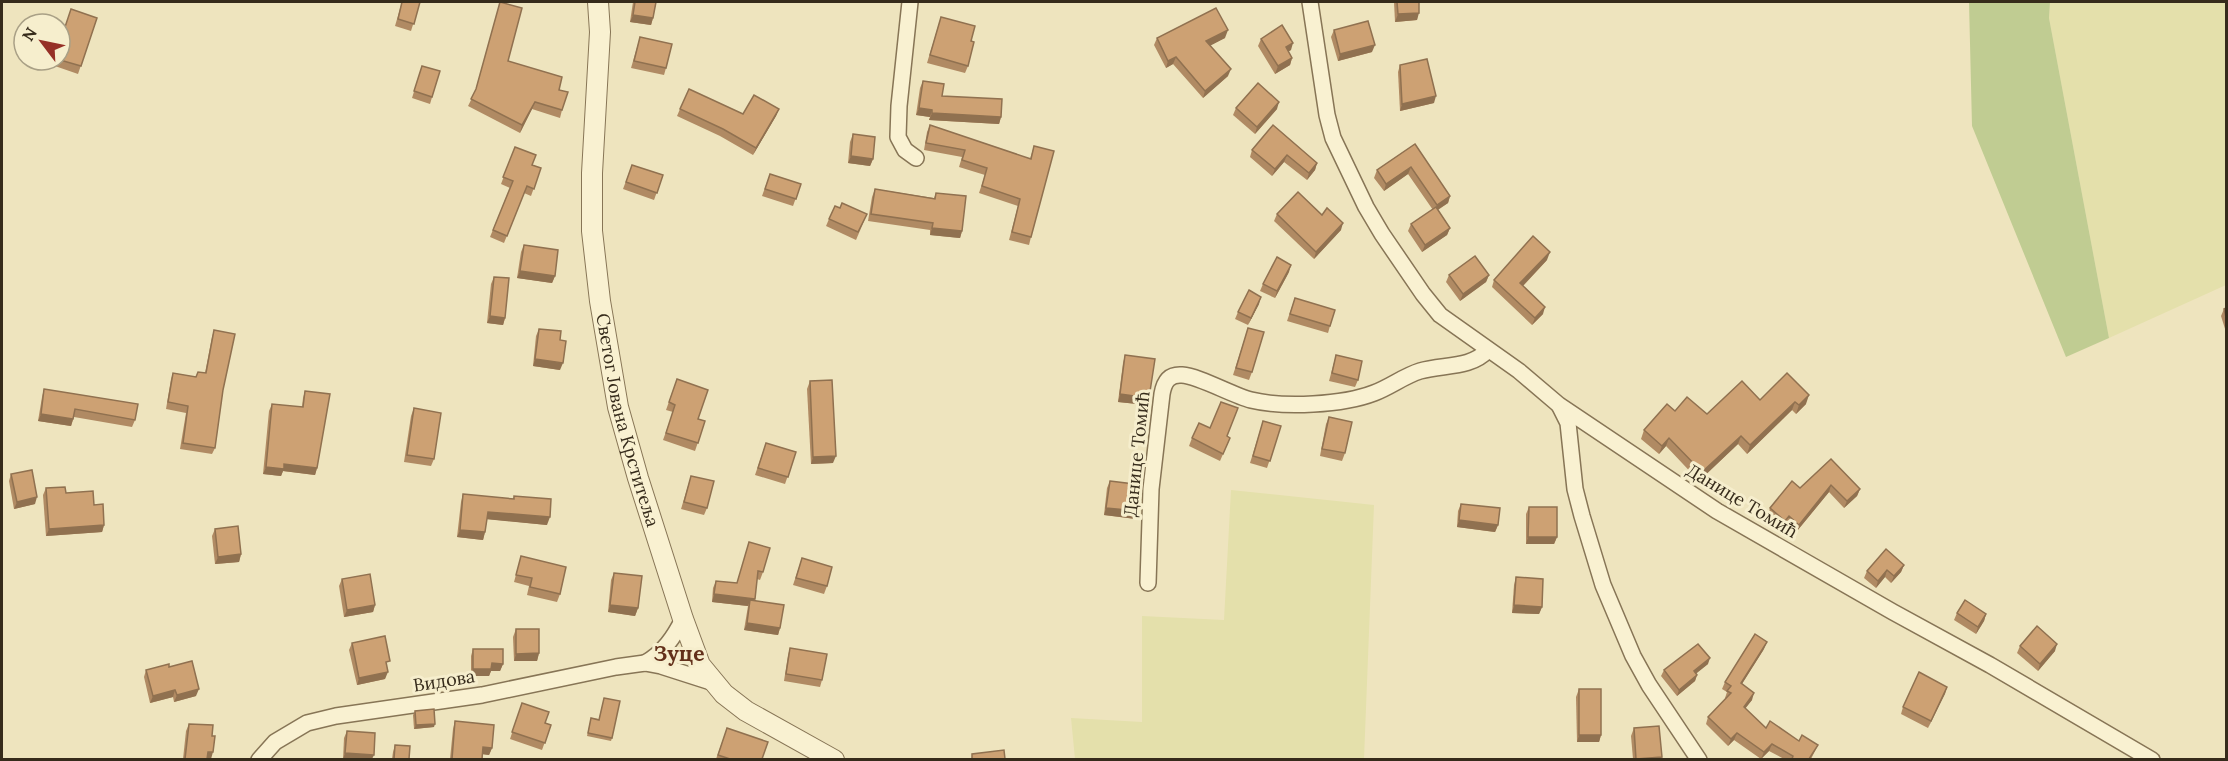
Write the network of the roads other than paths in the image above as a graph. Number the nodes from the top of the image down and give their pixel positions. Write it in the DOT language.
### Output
graph roads {
  1 [pos="598,2"];
  2 [pos="910,2"];
  3 [pos="1310,2"];
  4 [pos="916,158"];
  5 [pos="1488,350"];
  6 [pos="1559,405"];
  7 [pos="1591,427"];
  8 [pos="1572,450"];
  9 [pos="1148,584"];
  10 [pos="683,619"];
  11 [pos="645,663"];
  12 [pos="714,683"];
  13 [pos="260,759"];
  14 [pos="834,759"];
  15 [pos="1699,759"];
  16 [pos="2152,759"];
  1 -- 10 [label="street, Светог Јована Крститеља"];
  2 -- 4 [label="street"];
  3 -- 5 [label="street, Данице Томић"];
  5 -- 6 [label="street, Данице Томић"];
  5 -- 9 [label="street, Данице Томић"];
  6 -- 7 [label="street, Данице Томић"];
  6 -- 8 [label="street"];
  7 -- 8 [label="street"];
  7 -- 16 [label="street, Данице Томић"];
  8 -- 15 [label="street"];
  10 -- 11 [label="street, Видова"];
  10 -- 12 [label="street, Светог Јована Крститеља"];
  11 -- 12 [label="street, Видова"];
  11 -- 13 [label="street, Видова"];
  12 -- 14 [label="street, Светог Јована Крститеља"];
}
